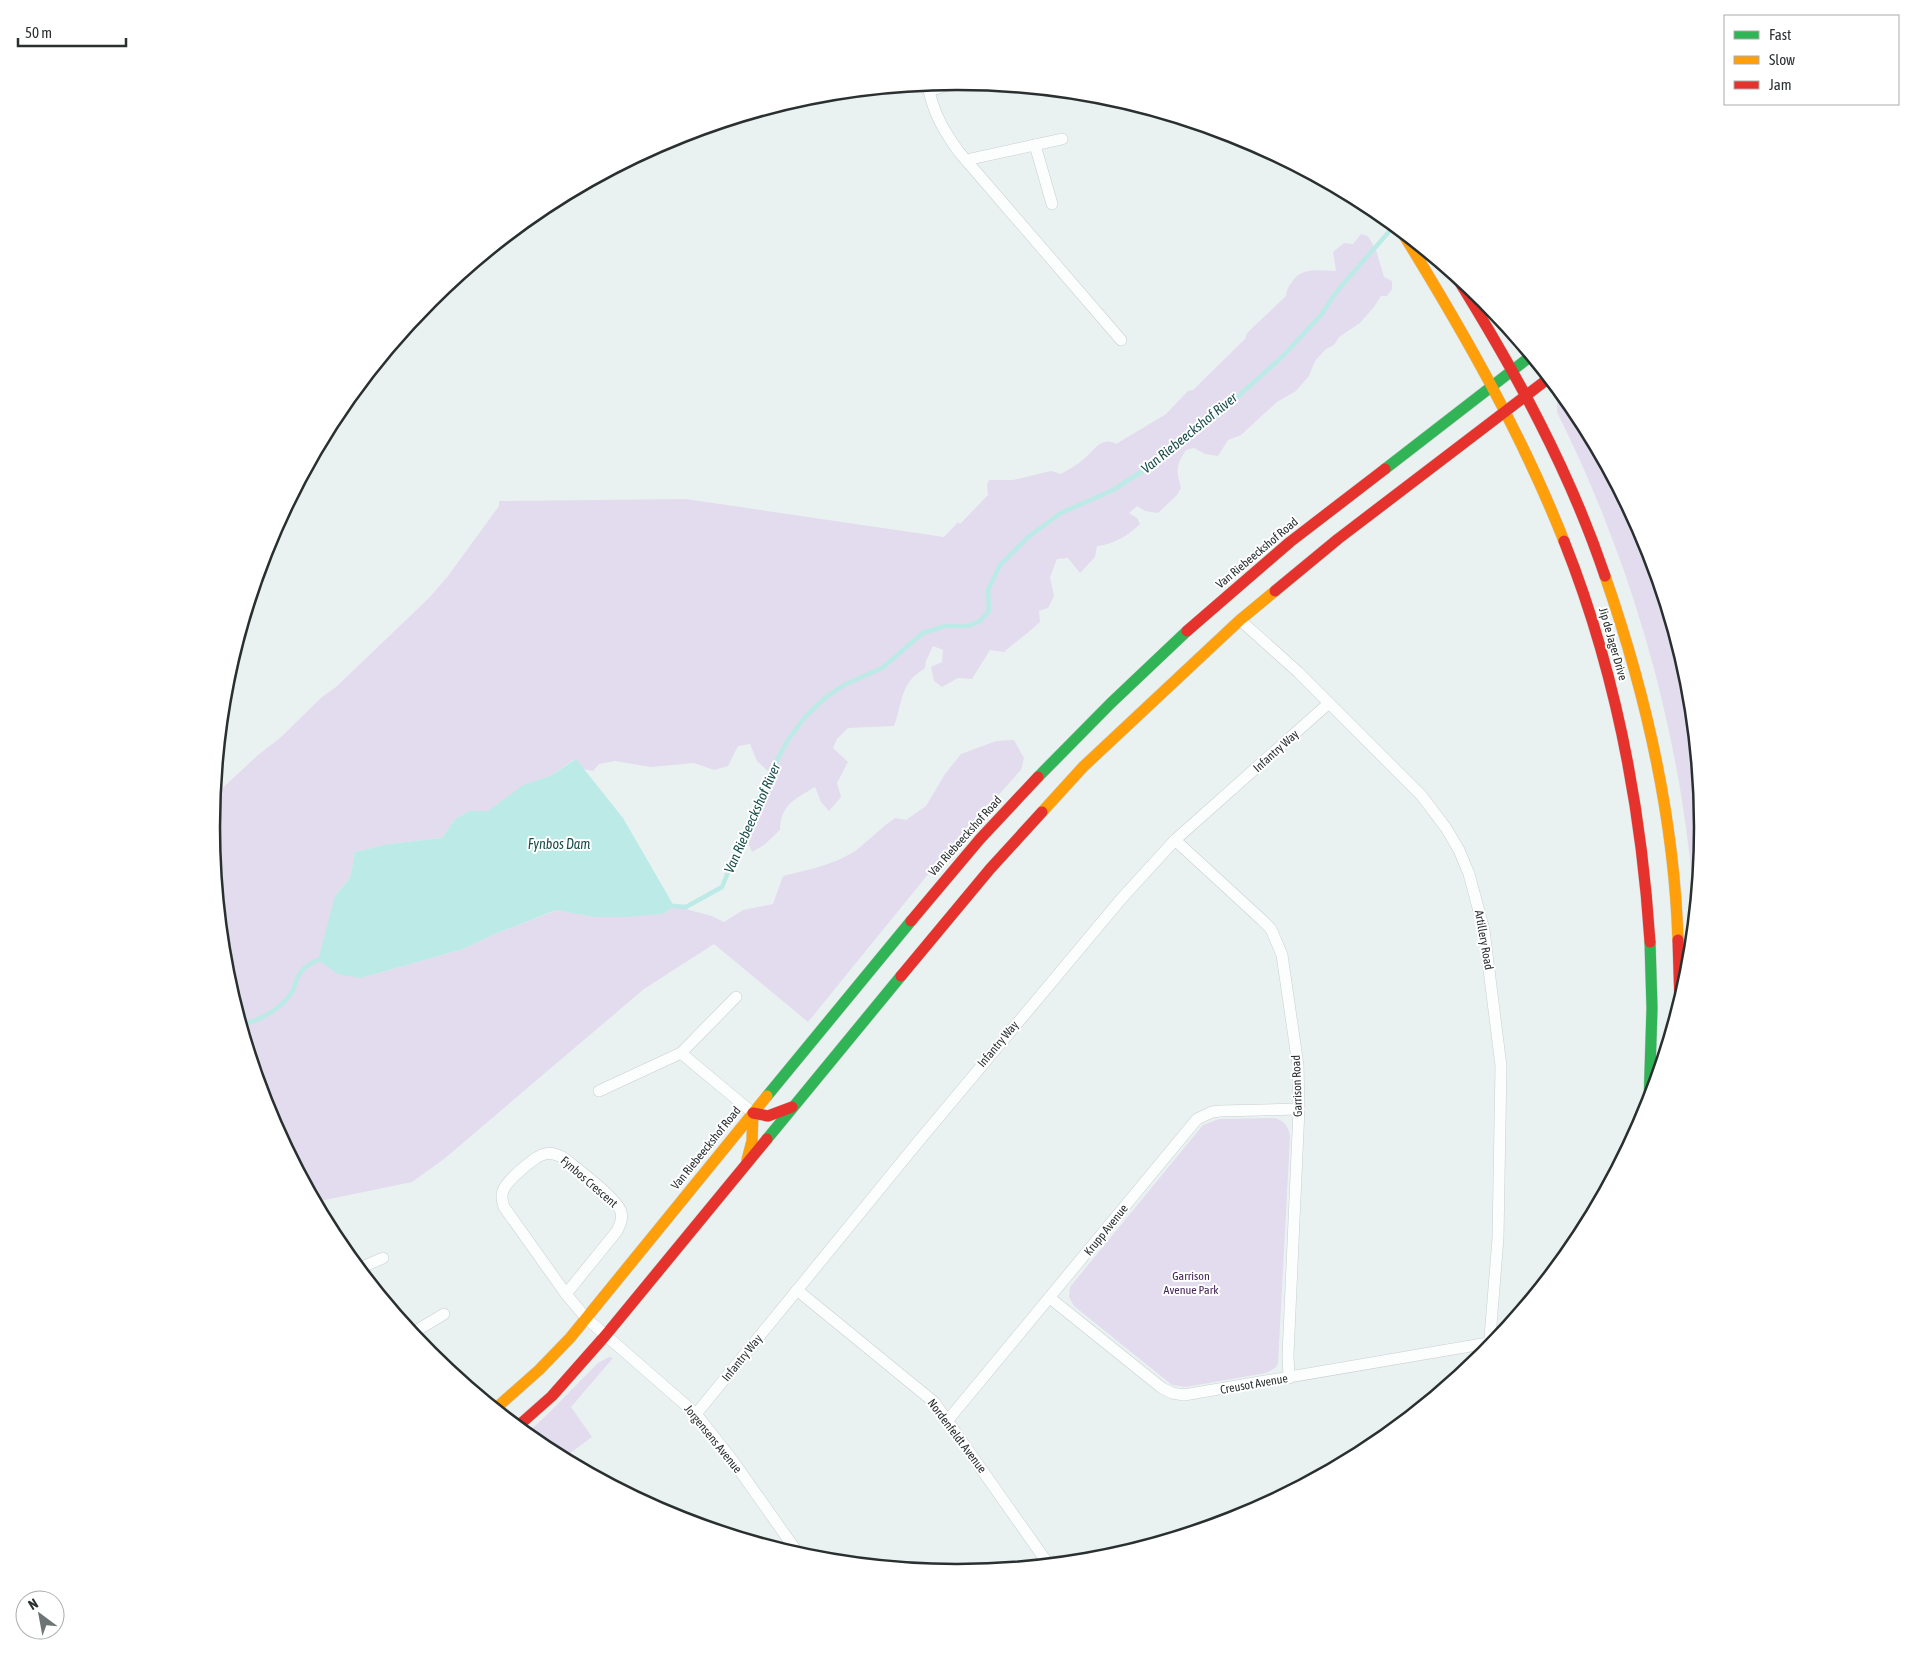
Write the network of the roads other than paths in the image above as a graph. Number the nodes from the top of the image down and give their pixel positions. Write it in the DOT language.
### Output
graph roads {
  1 [pos="929,91"];
  2 [pos="1062,139"];
  3 [pos="1035,145"];
  4 [pos="966,160"];
  5 [pos="1052,204"];
  6 [pos="1412,247"];
  7 [pos="1469,298"];
  8 [pos="1121,340"];
  9 [pos="1526,360"];
  10 [pos="1513,369"];
  11 [pos="1544,382"];
  12 [pos="1492,386"];
  13 [pos="1527,395"];
  14 [pos="1506,412"];
  15 [pos="1240,620"];
  16 [pos="1330,703"];
  17 [pos="1175,840"];
  18 [pos="1679,976"];
  19 [pos="736,997"];
  20 [pos="681,1052"];
  21 [pos="1650,1078"];
  22 [pos="599,1091"];
  23 [pos="793,1107"];
  24 [pos="1299,1109"];
  25 [pos="753,1113"];
  26 [pos="743,1168"];
  27 [pos="383,1258"];
  28 [pos="364,1264"];
  29 [pos="797,1290"];
  30 [pos="566,1294"];
  31 [pos="1050,1298"];
  32 [pos="444,1314"];
  33 [pos="586,1318"];
  34 [pos="418,1330"];
  35 [pos="606,1336"];
  36 [pos="1489,1337"];
  37 [pos="1478,1348"];
  38 [pos="1289,1378"];
  39 [pos="499,1405"];
  40 [pos="696,1414"];
  41 [pos="948,1420"];
  42 [pos="522,1423"];
  43 [pos="793,1546"];
  44 [pos="1045,1560"];
  1 -- 4 [label="street"];
  2 -- 3 [label="street"];
  3 -- 4 [label="street"];
  3 -- 5 [label="street"];
  4 -- 8 [label="street"];
  6 -- 12 [label="street, Jip de Jager Drive"];
  7 -- 10 [label="street, Jip de Jager Drive"];
  9 -- 10 [label="street, Van Riebeeckshof Road"];
  10 -- 12 [label="street, Van Riebeeckshof Road"];
  10 -- 13 [label="street, Jip de Jager Drive"];
  11 -- 13 [label="street"];
  12 -- 14 [label="street, Jip de Jager Drive"];
  12 -- 25 [label="street, Van Riebeeckshof Road"];
  13 -- 14 [label="street"];
  13 -- 18 [label="street, Jip de Jager Drive"];
  14 -- 15 [label="street"];
  14 -- 21 [label="street, Jip de Jager Drive"];
  15 -- 16 [label="street, Artillery Road"];
  15 -- 23 [label="street"];
  16 -- 17 [label="street, Infantry Way"];
  16 -- 36 [label="street, Artillery Road"];
  17 -- 24 [label="street, Garrison Road"];
  17 -- 29 [label="street, Infantry Way"];
  19 -- 20 [label="street"];
  20 -- 22 [label="street"];
  20 -- 25 [label="street"];
  23 -- 25 [label="street"];
  23 -- 26 [label="street"];
  24 -- 31 [label="street, Krupp Avenue"];
  24 -- 38 [label="street, Garrison Road"];
  25 -- 26 [label="street"];
  25 -- 33 [label="street, Van Riebeeckshof Road"];
  26 -- 35 [label="street"];
  27 -- 28 [label="street"];
  29 -- 40 [label="street, Infantry Way"];
  29 -- 41 [label="street, Nordenfeldt Avenue"];
  30 -- 30 [label="street, Fynbos Crescent"];
  30 -- 33 [label="street, Fynbos Crescent"];
  31 -- 38 [label="street, Creusot Avenue"];
  31 -- 41 [label="street, Krupp Avenue"];
  32 -- 34 [label="street"];
  33 -- 35 [label="street, Jorgensens Avenue"];
  33 -- 39 [label="street, Van Riebeeckshof Road"];
  35 -- 40 [label="street, Jorgensens Avenue"];
  35 -- 42 [label="street"];
  37 -- 38 [label="street, Creusot Avenue"];
  40 -- 43 [label="street, Jorgensens Avenue"];
  41 -- 44 [label="street, Nordenfeldt Avenue"];
}
